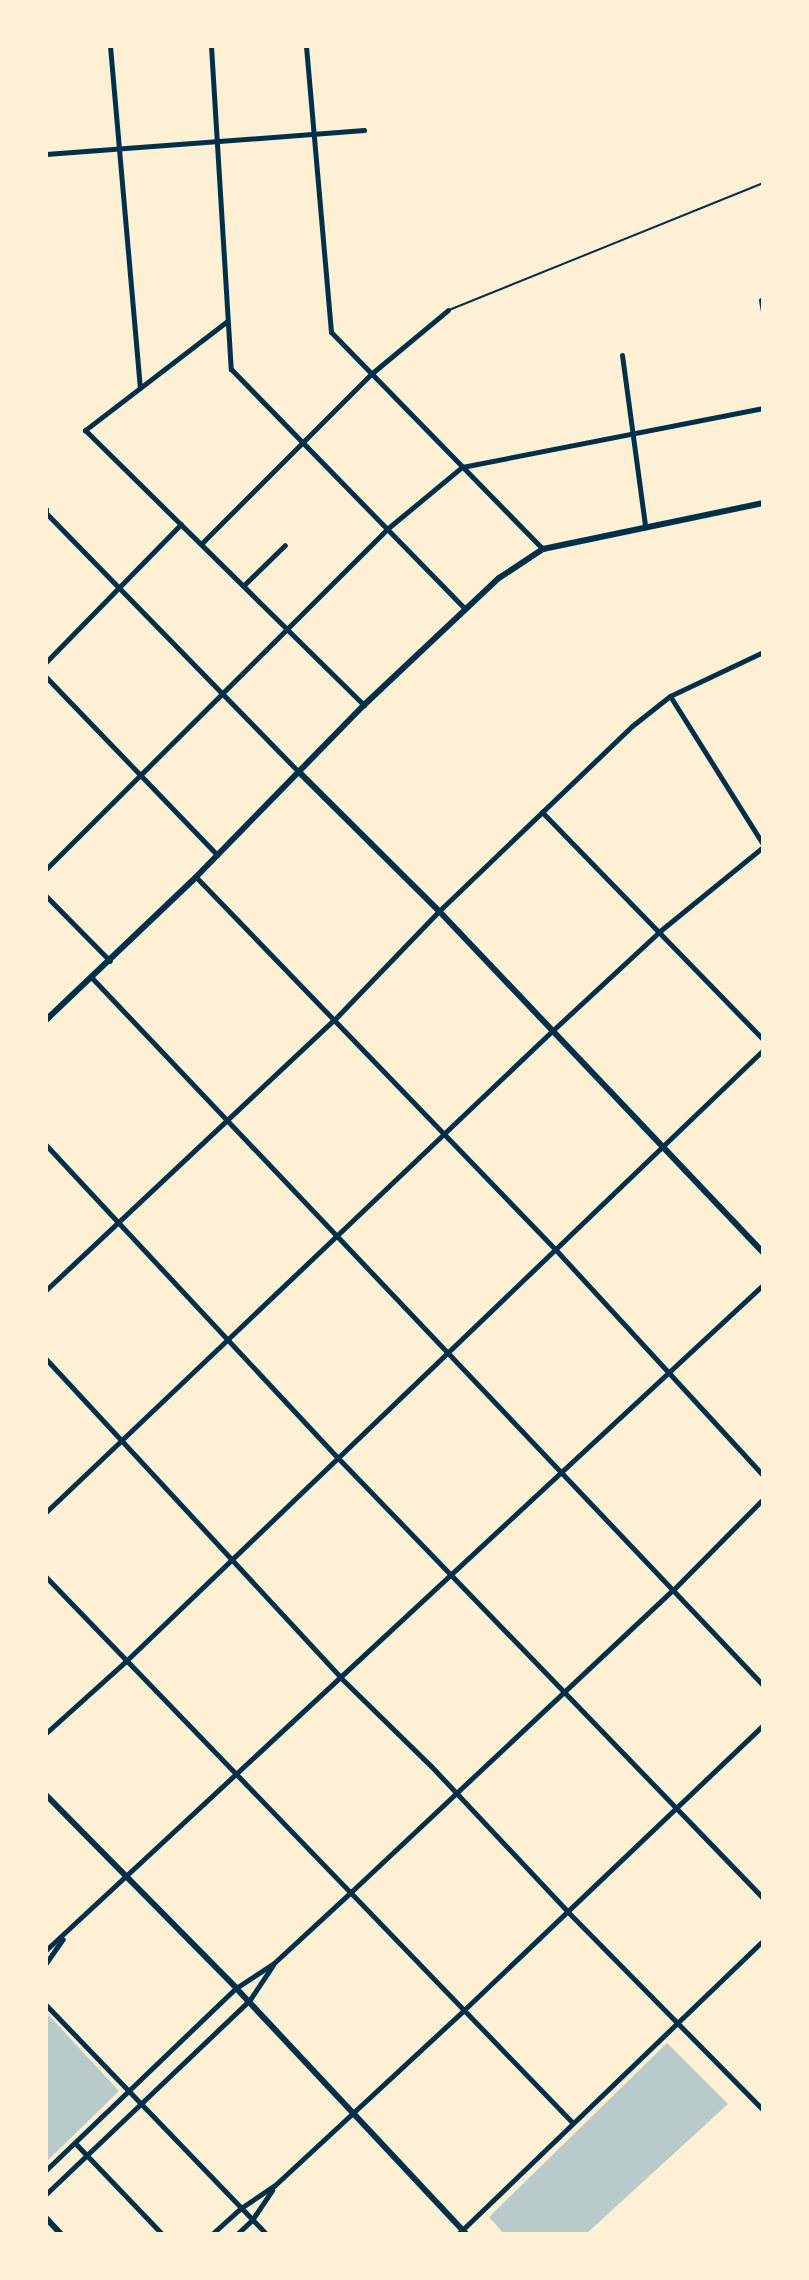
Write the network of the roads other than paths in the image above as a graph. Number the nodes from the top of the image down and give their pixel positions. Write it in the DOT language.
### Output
graph roads {
  1 [pos="110,46"];
  2 [pos="211,46"];
  3 [pos="306,46"];
  4 [pos="364,130"];
  5 [pos="315,132"];
  6 [pos="218,141"];
  7 [pos="120,149"];
  8 [pos="46,154"];
  9 [pos="763,183"];
  10 [pos="761,300"];
  11 [pos="448,310"];
  12 [pos="763,311"];
  13 [pos="227,321"];
  14 [pos="622,355"];
  15 [pos="371,374"];
  16 [pos="140,388"];
  17 [pos="763,408"];
  18 [pos="631,434"];
  19 [pos="303,440"];
  20 [pos="462,467"];
  21 [pos="763,503"];
  22 [pos="46,512"];
  23 [pos="181,524"];
  24 [pos="645,526"];
  25 [pos="387,529"];
  26 [pos="202,543"];
  27 [pos="285,545"];
  28 [pos="543,549"];
  29 [pos="244,585"];
  30 [pos="117,586"];
  31 [pos="464,608"];
  32 [pos="287,628"];
  33 [pos="762,655"];
  34 [pos="46,662"];
  35 [pos="46,677"];
  36 [pos="222,694"];
  37 [pos="670,696"];
  38 [pos="364,705"];
  39 [pos="140,773"];
  40 [pos="300,773"];
  41 [pos="542,812"];
  42 [pos="763,846"];
  43 [pos="217,855"];
  44 [pos="46,869"];
  45 [pos="196,877"];
  46 [pos="46,896"];
  47 [pos="439,911"];
  48 [pos="660,931"];
  49 [pos="110,961"];
  50 [pos="92,978"];
  51 [pos="46,1020"];
  52 [pos="334,1020"];
  53 [pos="551,1032"];
  54 [pos="763,1039"];
  55 [pos="763,1050"];
  56 [pos="226,1124"];
  57 [pos="444,1135"];
  58 [pos="46,1145"];
  59 [pos="662,1146"];
  60 [pos="119,1221"];
  61 [pos="337,1239"];
  62 [pos="555,1249"];
  63 [pos="763,1253"];
  64 [pos="763,1285"];
  65 [pos="46,1290"];
  66 [pos="228,1341"];
  67 [pos="446,1354"];
  68 [pos="46,1359"];
  69 [pos="667,1374"];
  70 [pos="122,1441"];
  71 [pos="338,1458"];
  72 [pos="559,1472"];
  73 [pos="763,1475"];
  74 [pos="763,1499"];
  75 [pos="46,1512"];
  76 [pos="232,1559"];
  77 [pos="453,1574"];
  78 [pos="46,1577"];
  79 [pos="674,1589"];
  80 [pos="127,1660"];
  81 [pos="340,1677"];
  82 [pos="763,1685"];
  83 [pos="564,1689"];
  84 [pos="763,1725"];
  85 [pos="46,1733"];
  86 [pos="236,1770"];
  87 [pos="456,1793"];
  88 [pos="46,1795"];
  89 [pos="673,1808"];
  90 [pos="128,1876"];
  91 [pos="352,1891"];
  92 [pos="763,1898"];
  93 [pos="567,1911"];
  94 [pos="65,1934"];
  95 [pos="763,1941"];
  96 [pos="46,1950"];
  97 [pos="46,1963"];
  98 [pos="274,1963"];
  99 [pos="236,1988"];
  100 [pos="249,2001"];
  101 [pos="46,2005"];
  102 [pos="465,2009"];
  103 [pos="676,2022"];
  104 [pos="128,2091"];
  105 [pos="141,2105"];
  106 [pos="763,2110"];
  107 [pos="352,2111"];
  108 [pos="572,2122"];
  109 [pos="75,2143"];
  110 [pos="87,2155"];
  111 [pos="46,2170"];
  112 [pos="274,2186"];
  113 [pos="46,2194"];
  114 [pos="241,2208"];
  115 [pos="46,2218"];
  116 [pos="252,2220"];
  117 [pos="462,2233"];
  118 [pos="61,2234"];
  119 [pos="162,2234"];
  120 [pos="212,2234"];
  121 [pos="237,2234"];
  122 [pos="266,2234"];
  1 -- 7 [label="street"];
  2 -- 6 [label="street"];
  3 -- 5 [label="street"];
  4 -- 5 [label="street"];
  5 -- 6 [label="street"];
  5 -- 15 [label="street"];
  6 -- 7 [label="street"];
  6 -- 13 [label="street"];
  7 -- 8 [label="street"];
  7 -- 16 [label="street"];
  9 -- 11 [label="lane"];
  10 -- 12 [label="street"];
  11 -- 15 [label="street"];
  13 -- 16 [label="street"];
  13 -- 19 [label="street"];
  14 -- 18 [label="street"];
  15 -- 19 [label="street"];
  15 -- 20 [label="street"];
  16 -- 23 [label="street"];
  17 -- 18 [label="street"];
  18 -- 20 [label="street"];
  18 -- 24 [label="street"];
  19 -- 25 [label="street"];
  19 -- 26 [label="street"];
  20 -- 25 [label="street"];
  20 -- 28 [label="street"];
  21 -- 24 [label="street"];
  22 -- 30 [label="street"];
  23 -- 26 [label="street"];
  23 -- 30 [label="street"];
  24 -- 28 [label="street"];
  25 -- 31 [label="street"];
  25 -- 32 [label="street"];
  26 -- 29 [label="street"];
  27 -- 29 [label="street"];
  28 -- 31 [label="street"];
  29 -- 32 [label="street"];
  30 -- 34 [label="street"];
  30 -- 36 [label="street"];
  31 -- 38 [label="street"];
  32 -- 36 [label="street"];
  32 -- 38 [label="street"];
  33 -- 37 [label="street"];
  35 -- 39 [label="street"];
  36 -- 39 [label="street"];
  36 -- 40 [label="street"];
  37 -- 41 [label="street"];
  37 -- 42 [label="street"];
  38 -- 40 [label="street"];
  39 -- 43 [label="street"];
  39 -- 44 [label="street"];
  40 -- 43 [label="street"];
  40 -- 47 [label="street"];
  41 -- 47 [label="street"];
  41 -- 48 [label="street"];
  42 -- 48 [label="street"];
  43 -- 45 [label="street"];
  45 -- 49 [label="street"];
  45 -- 52 [label="street"];
  46 -- 49 [label="street"];
  47 -- 52 [label="street"];
  47 -- 53 [label="street"];
  48 -- 53 [label="street"];
  48 -- 54 [label="street"];
  49 -- 50 [label="street"];
  50 -- 51 [label="street"];
  50 -- 56 [label="street"];
  52 -- 56 [label="street"];
  52 -- 57 [label="street"];
  53 -- 57 [label="street"];
  53 -- 59 [label="street"];
  55 -- 59 [label="street"];
  56 -- 60 [label="street"];
  56 -- 61 [label="street"];
  57 -- 61 [label="street"];
  57 -- 62 [label="street"];
  58 -- 60 [label="street"];
  59 -- 62 [label="street"];
  59 -- 63 [label="street"];
  60 -- 65 [label="street"];
  60 -- 66 [label="street"];
  61 -- 66 [label="street"];
  61 -- 67 [label="street"];
  62 -- 67 [label="street"];
  62 -- 69 [label="street"];
  64 -- 69 [label="street"];
  66 -- 70 [label="street"];
  66 -- 71 [label="street"];
  67 -- 71 [label="street"];
  67 -- 72 [label="street"];
  68 -- 70 [label="street"];
  69 -- 72 [label="street"];
  69 -- 73 [label="street"];
  70 -- 75 [label="street"];
  70 -- 76 [label="street"];
  71 -- 76 [label="street"];
  71 -- 77 [label="street"];
  72 -- 77 [label="street"];
  72 -- 79 [label="street"];
  74 -- 79 [label="street"];
  76 -- 80 [label="street"];
  76 -- 81 [label="street"];
  77 -- 81 [label="street"];
  77 -- 83 [label="street"];
  78 -- 80 [label="street"];
  79 -- 82 [label="street"];
  79 -- 83 [label="street"];
  80 -- 85 [label="street"];
  80 -- 86 [label="street"];
  81 -- 86 [label="street"];
  81 -- 87 [label="street"];
  83 -- 87 [label="street"];
  83 -- 89 [label="street"];
  84 -- 89 [label="street"];
  86 -- 90 [label="street"];
  86 -- 91 [label="street"];
  87 -- 91 [label="street"];
  87 -- 93 [label="street"];
  88 -- 90 [label="street"];
  89 -- 92 [label="street"];
  89 -- 93 [label="street"];
  90 -- 94 [label="street"];
  90 -- 99 [label="street"];
  91 -- 98 [label="street"];
  91 -- 102 [label="street"];
  93 -- 102 [label="street"];
  93 -- 103 [label="street"];
  94 -- 96 [label="street"];
  94 -- 97 [label="street"];
  95 -- 103 [label="street"];
  98 -- 99 [label="street"];
  98 -- 100 [label="street"];
  99 -- 100 [label="street"];
  99 -- 104 [label="street"];
  100 -- 105 [label="street"];
  100 -- 107 [label="street"];
  101 -- 104 [label="street"];
  102 -- 107 [label="street"];
  102 -- 108 [label="street"];
  103 -- 106 [label="street"];
  103 -- 108 [label="street"];
  104 -- 105 [label="street"];
  104 -- 109 [label="street"];
  105 -- 110 [label="street"];
  105 -- 114 [label="street"];
  107 -- 112 [label="street"];
  107 -- 117 [label="street"];
  108 -- 117 [label="street"];
  109 -- 110 [label="street"];
  109 -- 111 [label="street"];
  110 -- 113 [label="street"];
  110 -- 119 [label="street"];
  112 -- 114 [label="street"];
  112 -- 116 [label="street"];
  114 -- 116 [label="street"];
  114 -- 120 [label="street"];
  115 -- 118 [label="street"];
  116 -- 121 [label="street"];
  116 -- 122 [label="street"];
}
